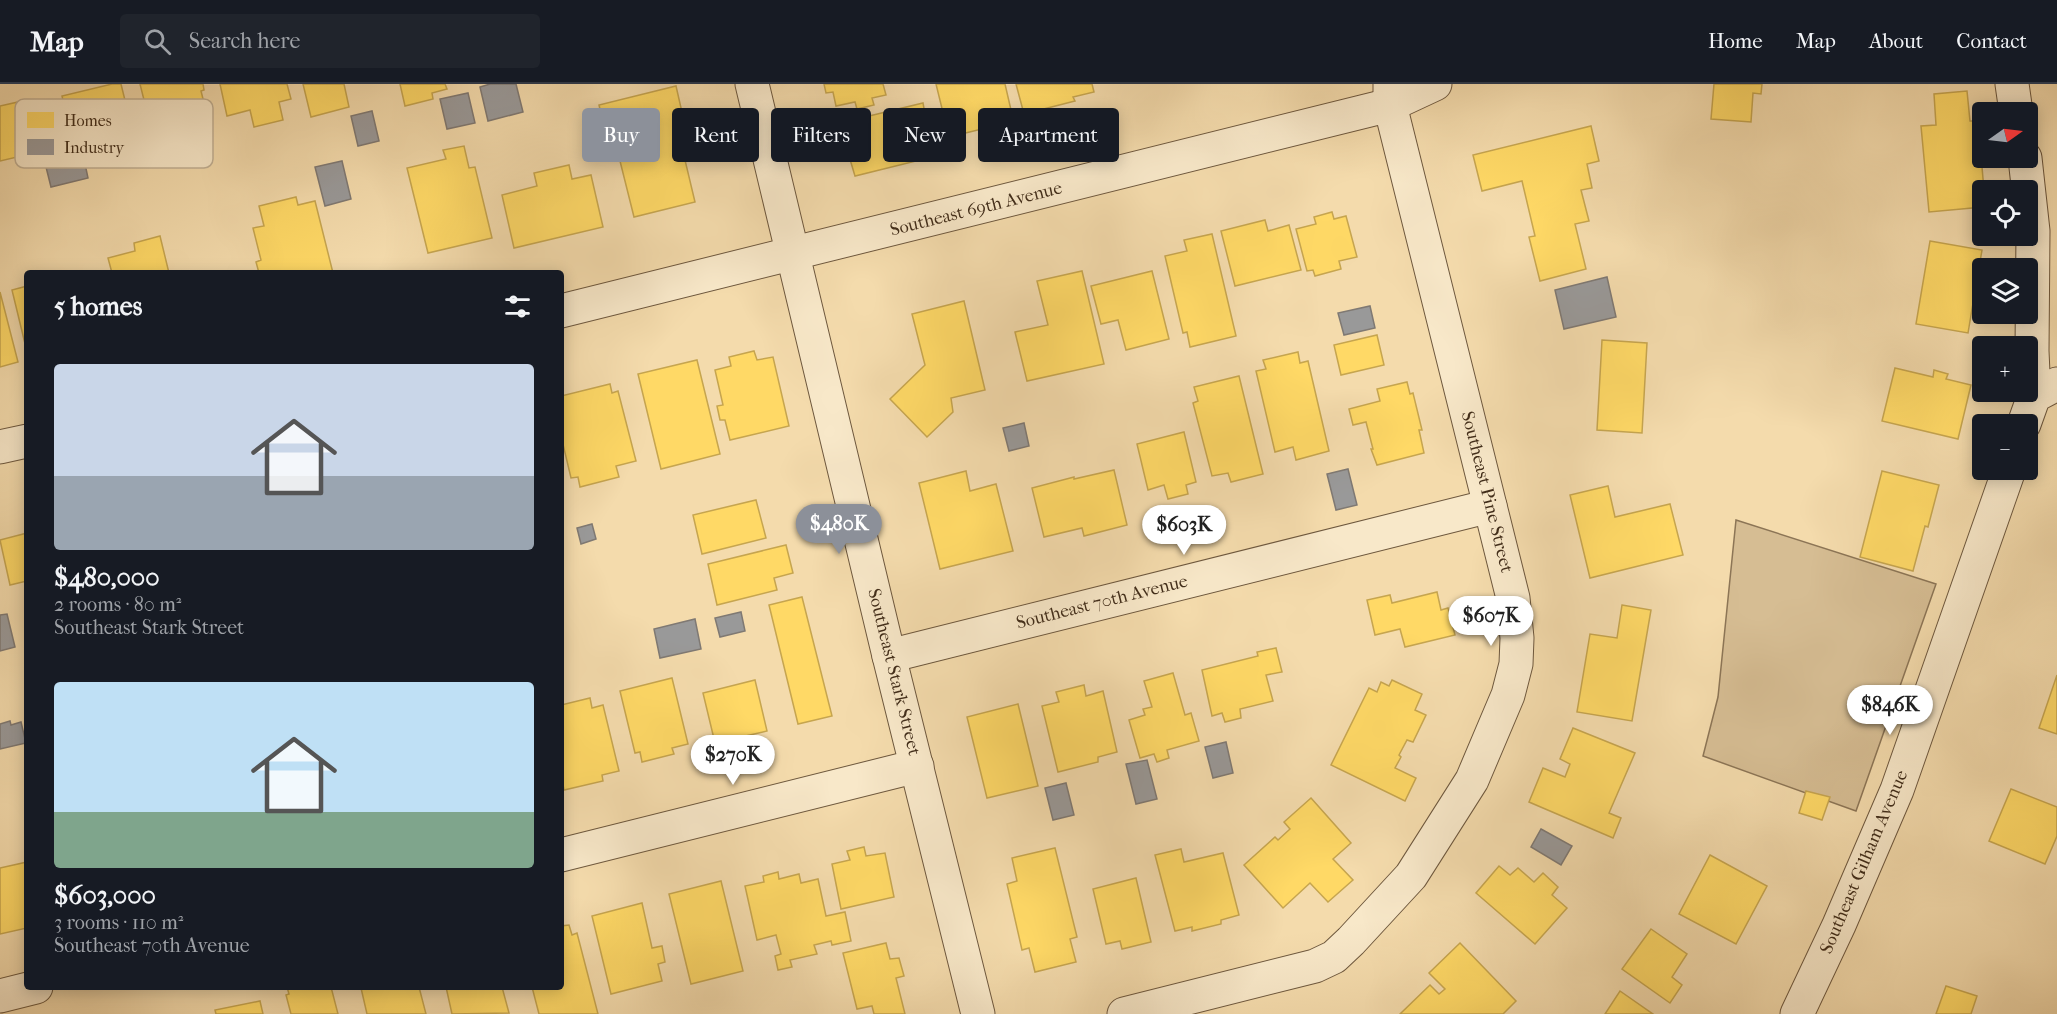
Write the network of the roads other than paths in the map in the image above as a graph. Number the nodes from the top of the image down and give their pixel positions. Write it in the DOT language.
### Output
graph roads {
  1 [pos="752,84"];
  2 [pos="1435,84"];
  3 [pos="2012,84"];
  4 [pos="1390,94"];
  5 [pos="2015,102"];
  6 [pos="2026,168"];
  7 [pos="793,254"];
  8 [pos="564,310"];
  9 [pos="2032,336"];
  10 [pos="24,442"];
  11 [pos="0,447"];
  12 [pos="2006,480"];
  13 [pos="1490,506"];
  14 [pos="889,656"];
  15 [pos="917,766"];
  16 [pos="564,854"];
  17 [pos="24,990"];
  18 [pos="0,996"];
  19 [pos="978,1014"];
  20 [pos="1124,1014"];
  21 [pos="1797,1014"];
  1 -- 7 [label="street, Southeast Stark Street"];
  2 -- 4 [label="street, Southeast 69th Avenue"];
  3 -- 5 [label="street"];
  4 -- 7 [label="street, Southeast 69th Avenue"];
  4 -- 13 [label="street, Southeast Pine Street"];
  6 -- 9 [label="street"];
  7 -- 8 [label="street, Southeast 69th Avenue"];
  7 -- 14 [label="street, Southeast Stark Street"];
  10 -- 11 [label="street"];
  12 -- 21 [label="street, Southeast Gilham Avenue"];
  13 -- 14 [label="street, Southeast 70th Avenue"];
  13 -- 20 [label="street, Southeast Pine Street"];
  14 -- 15 [label="street, Southeast Stark Street"];
  15 -- 16 [label="street"];
  15 -- 19 [label="street, Southeast Stark Street"];
  17 -- 18 [label="street"];
}
